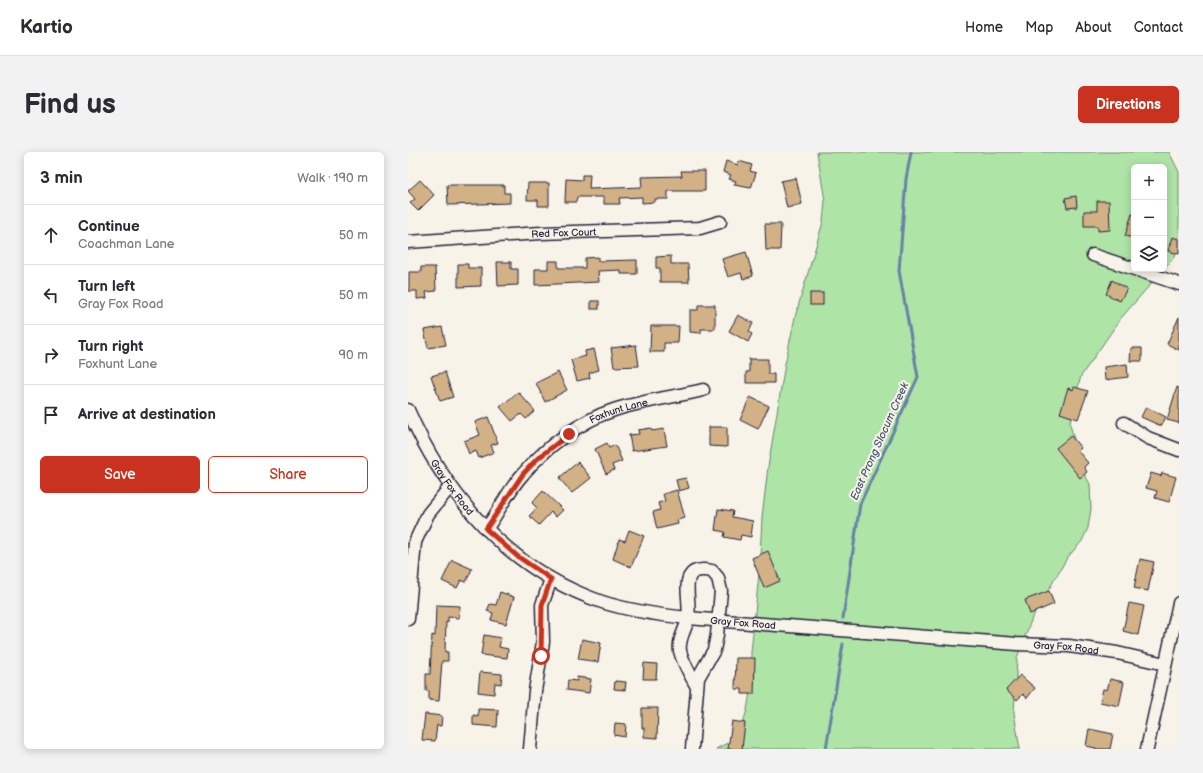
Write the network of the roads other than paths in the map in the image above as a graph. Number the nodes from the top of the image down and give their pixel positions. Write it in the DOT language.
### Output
graph roads {
  1 [pos="720,222"];
  2 [pos="408,242"];
  3 [pos="1093,255"];
  4 [pos="1179,284"];
  5 [pos="703,390"];
  6 [pos="408,410"];
  7 [pos="1124,423"];
  8 [pos="1179,450"];
  9 [pos="450,487"];
  10 [pos="486,529"];
  11 [pos="551,579"];
  12 [pos="1179,603"];
  13 [pos="688,618"];
  14 [pos="408,619"];
  15 [pos="718,621"];
  16 [pos="1165,664"];
  17 [pos="697,687"];
  18 [pos="530,749"];
  19 [pos="692,749"];
  20 [pos="1146,749"];
  1 -- 2 [label="street, Red Fox Court"];
  3 -- 4 [label="street"];
  5 -- 10 [label="street, Foxhunt Lane"];
  6 -- 9 [label="street, Gray Fox Road"];
  7 -- 8 [label="street"];
  9 -- 10 [label="street, Gray Fox Road"];
  9 -- 14 [label="street"];
  10 -- 11 [label="street, Gray Fox Road"];
  11 -- 13 [label="street, Gray Fox Road"];
  11 -- 18 [label="street"];
  12 -- 16 [label="street"];
  13 -- 15 [label="street, Gray Fox Road"];
  13 -- 15 [label="street"];
  13 -- 17 [label="street"];
  15 -- 16 [label="street, Gray Fox Road"];
  15 -- 17 [label="street"];
  16 -- 20 [label="street"];
  17 -- 19 [label="street"];
}
